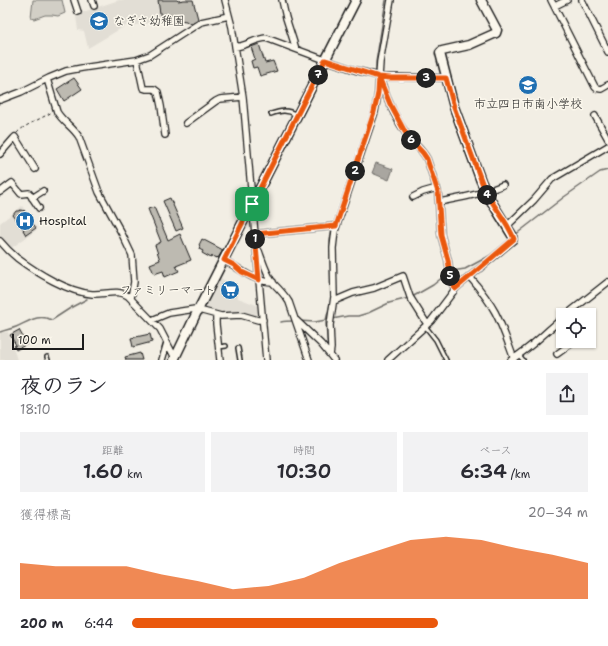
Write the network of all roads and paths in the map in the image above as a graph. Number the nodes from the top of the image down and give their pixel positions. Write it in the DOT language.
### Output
graph roads {
  1 [pos="74,0"];
  2 [pos="92,0"];
  3 [pos="225,0"];
  4 [pos="282,0"];
  5 [pos="356,0"];
  6 [pos="391,0"];
  7 [pos="481,0"];
  8 [pos="552,0"];
  9 [pos="567,0"];
  10 [pos="582,0"];
  11 [pos="94,6"];
  12 [pos="554,6"];
  13 [pos="78,12"];
  14 [pos="229,16"];
  15 [pos="235,47"];
  16 [pos="296,49"];
  17 [pos="608,52"];
  18 [pos="137,60"];
  19 [pos="325,60"];
  20 [pos="378,76"];
  21 [pos="446,78"];
  22 [pos="47,79"];
  23 [pos="608,85"];
  24 [pos="243,97"];
  25 [pos="0,100"];
  26 [pos="56,110"];
  27 [pos="271,114"];
  28 [pos="297,116"];
  29 [pos="594,116"];
  30 [pos="186,123"];
  31 [pos="165,135"];
  32 [pos="15,137"];
  33 [pos="608,139"];
  34 [pos="608,146"];
  35 [pos="0,154"];
  36 [pos="34,169"];
  37 [pos="503,185"];
  38 [pos="437,188"];
  39 [pos="43,191"];
  40 [pos="0,192"];
  41 [pos="486,192"];
  42 [pos="413,197"];
  43 [pos="32,198"];
  44 [pos="439,202"];
  45 [pos="252,204"];
  46 [pos="39,208"];
  47 [pos="336,226"];
  48 [pos="507,226"];
  49 [pos="255,234"];
  50 [pos="512,235"];
  51 [pos="0,241"];
  52 [pos="256,242"];
  53 [pos="224,260"];
  54 [pos="470,277"];
  55 [pos="259,280"];
  56 [pos="273,282"];
  57 [pos="608,282"];
  58 [pos="455,289"];
  59 [pos="131,298"];
  60 [pos="334,301"];
  61 [pos="576,308"];
  62 [pos="199,309"];
  63 [pos="216,315"];
  64 [pos="295,319"];
  65 [pos="152,320"];
  66 [pos="263,320"];
  67 [pos="556,324"];
  68 [pos="426,325"];
  69 [pos="167,343"];
  70 [pos="226,346"];
  71 [pos="219,347"];
  72 [pos="238,348"];
  73 [pos="565,348"];
  74 [pos="557,354"];
  75 [pos="520,355"];
  76 [pos="332,358"];
  77 [pos="175,359"];
  78 [pos="512,359"];
  79 [pos="162,360"];
  80 [pos="220,360"];
  81 [pos="240,360"];
  82 [pos="266,360"];
  83 [pos="310,360"];
  84 [pos="388,360"];
  85 [pos="446,360"];
  86 [pos="523,360"];
  1 -- 13 [label="street"];
  2 -- 11 [label="street"];
  3 -- 14 [label="street"];
  4 -- 16 [label="street"];
  5 -- 19 [label="street"];
  6 -- 20 [label="street"];
  7 -- 21 [label="street"];
  8 -- 12 [label="street"];
  9 -- 12 [label="street"];
  10 -- 17 [label="street"];
  12 -- 23 [label="street"];
  14 -- 15 [label="street"];
  14 -- 18 [label="street"];
  15 -- 16 [label="street"];
  15 -- 24 [label="street"];
  16 -- 19 [label="street"];
  18 -- 22 [label="street"];
  18 -- 31 [label="street"];
  19 -- 20 [label="street"];
  19 -- 28 [label="street"];
  20 -- 21 [label="street"];
  20 -- 38 [label="street"];
  20 -- 47 [label="street"];
  21 -- 41 [label="street"];
  22 -- 25 [label="street"];
  22 -- 26 [label="street"];
  24 -- 30 [label="street"];
  24 -- 45 [label="street"];
  26 -- 32 [label="path"];
  26 -- 59 [label="street"];
  27 -- 28 [label="lane"];
  28 -- 45 [label="street"];
  29 -- 33 [label="street"];
  32 -- 35 [label="street"];
  32 -- 36 [label="street"];
  34 -- 48 [label="street"];
  37 -- 41 [label="street"];
  38 -- 42 [label="street"];
  38 -- 44 [label="street"];
  39 -- 43 [label="street"];
  40 -- 43 [label="street"];
  41 -- 44 [label="street"];
  41 -- 48 [label="street"];
  43 -- 46 [label="street"];
  44 -- 58 [label="street"];
  45 -- 49 [label="street"];
  45 -- 53 [label="street"];
  47 -- 49 [label="street"];
  47 -- 60 [label="street"];
  48 -- 50 [label="street"];
  49 -- 52 [label="street"];
  50 -- 54 [label="street"];
  51 -- 59 [label="street"];
  52 -- 55 [label="street"];
  52 -- 56 [label="street"];
  53 -- 55 [label="street"];
  53 -- 62 [label="street"];
  54 -- 58 [label="street"];
  54 -- 78 [label="street"];
  55 -- 56 [label="street"];
  55 -- 66 [label="street"];
  56 -- 64 [label="street"];
  57 -- 61 [label="street"];
  58 -- 68 [label="street"];
  59 -- 65 [label="street"];
  60 -- 68 [label="street"];
  60 -- 76 [label="street"];
  62 -- 63 [label="street"];
  62 -- 65 [label="street"];
  62 -- 77 [label="street"];
  63 -- 66 [label="street"];
  63 -- 71 [label="street"];
  64 -- 76 [label="street"];
  64 -- 83 [label="street"];
  65 -- 69 [label="street"];
  66 -- 82 [label="street"];
  67 -- 75 [label="street"];
  68 -- 84 [label="street"];
  68 -- 85 [label="lane"];
  69 -- 77 [label="street"];
  69 -- 79 [label="street"];
  70 -- 71 [label="lane"];
  71 -- 80 [label="street"];
  72 -- 81 [label="lane"];
  73 -- 74 [label="street"];
  75 -- 78 [label="street"];
  75 -- 86 [label="lane"];
}
